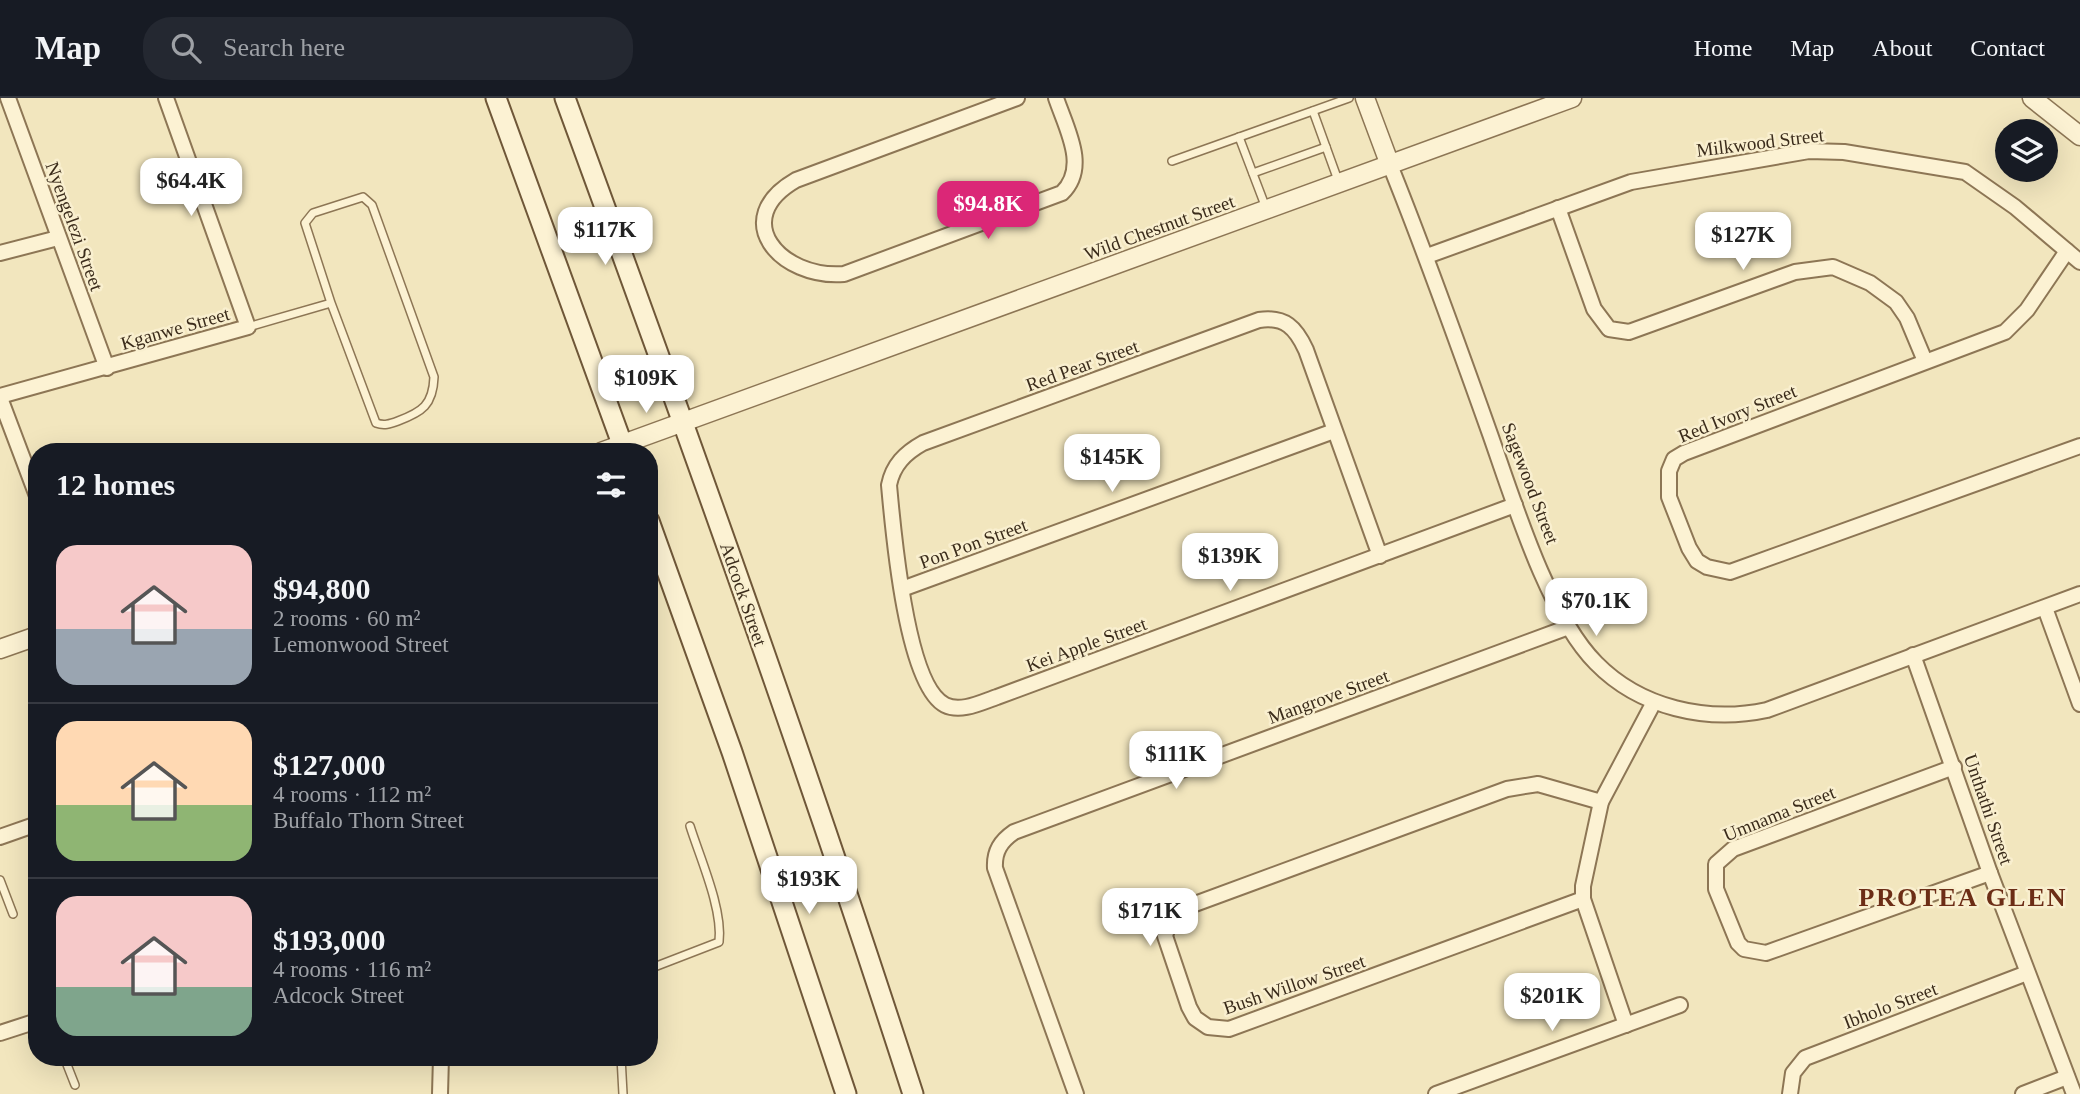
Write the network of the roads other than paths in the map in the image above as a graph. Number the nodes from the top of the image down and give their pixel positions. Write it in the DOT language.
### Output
graph roads {
  1 [pos="166,98"];
  2 [pos="496,98"];
  3 [pos="565,98"];
  4 [pos="1017,98"];
  5 [pos="1056,98"];
  6 [pos="1349,98"];
  7 [pos="1365,98"];
  8 [pos="1572,98"];
  9 [pos="2032,98"];
  10 [pos="7,106"];
  11 [pos="1313,111"];
  12 [pos="2080,136"];
  13 [pos="1240,137"];
  14 [pos="1326,147"];
  15 [pos="1172,161"];
  16 [pos="1391,165"];
  17 [pos="1253,173"];
  18 [pos="1339,184"];
  19 [pos="1559,208"];
  20 [pos="1267,210"];
  21 [pos="58,238"];
  22 [pos="2067,251"];
  23 [pos="0,253"];
  24 [pos="1427,256"];
  25 [pos="2080,262"];
  26 [pos="331,303"];
  27 [pos="248,327"];
  28 [pos="1925,361"];
  29 [pos="107,368"];
  30 [pos="0,397"];
  31 [pos="683,422"];
  32 [pos="1334,431"];
  33 [pos="621,443"];
  34 [pos="635,443"];
  35 [pos="2080,446"];
  36 [pos="28,472"];
  37 [pos="1516,505"];
  38 [pos="658,546"];
  39 [pos="1380,556"];
  40 [pos="902,589"];
  41 [pos="2080,594"];
  42 [pos="2045,608"];
  43 [pos="1566,628"];
  44 [pos="28,639"];
  45 [pos="0,649"];
  46 [pos="1913,655"];
  47 [pos="1654,702"];
  48 [pos="943,704"];
  49 [pos="2080,704"];
  50 [pos="1954,767"];
  51 [pos="1601,802"];
  52 [pos="690,826"];
  53 [pos="28,827"];
  54 [pos="0,837"];
  55 [pos="1990,873"];
  56 [pos="0,880"];
  57 [pos="1583,899"];
  58 [pos="13,914"];
  59 [pos="658,966"];
  60 [pos="2027,973"];
  61 [pos="1680,1005"];
  62 [pos="28,1024"];
  63 [pos="1626,1026"];
  64 [pos="0,1033"];
  65 [pos="68,1066"];
  66 [pos="441,1066"];
  67 [pos="621,1066"];
  68 [pos="2067,1077"];
  69 [pos="75,1085"];
  70 [pos="440,1094"];
  71 [pos="623,1094"];
  72 [pos="846,1094"];
  73 [pos="913,1094"];
  74 [pos="1076,1094"];
  75 [pos="1436,1094"];
  76 [pos="1790,1094"];
  77 [pos="2023,1094"];
  78 [pos="2074,1094"];
  1 -- 27 [label="street, Kganwe Street"];
  2 -- 33 [label="main road"];
  3 -- 31 [label="main road, Adcock Street"];
  4 -- 5 [label="street"];
  6 -- 11 [label="lane"];
  7 -- 16 [label="street, Sagewood Street"];
  8 -- 16 [label="street, Wild Chestnut Street"];
  9 -- 12 [label="street"];
  10 -- 21 [label="street, Nyengelezi Street"];
  11 -- 13 [label="lane"];
  11 -- 14 [label="lane"];
  13 -- 15 [label="lane"];
  13 -- 17 [label="lane"];
  14 -- 17 [label="lane"];
  14 -- 18 [label="lane"];
  16 -- 18 [label="street, Wild Chestnut Street"];
  16 -- 24 [label="street, Sagewood Street"];
  17 -- 20 [label="lane"];
  18 -- 20 [label="street, Wild Chestnut Street"];
  19 -- 22 [label="street, Milkwood Street"];
  19 -- 24 [label="street, Milkwood Street"];
  19 -- 28 [label="street"];
  20 -- 31 [label="street, Wild Chestnut Street"];
  21 -- 23 [label="street"];
  21 -- 29 [label="street, Nyengelezi Street"];
  22 -- 25 [label="street, Milkwood Street"];
  22 -- 28 [label="street, Red Ivory Street"];
  24 -- 37 [label="street, Sagewood Street"];
  26 -- 26 [label="lane"];
  26 -- 27 [label="lane"];
  27 -- 29 [label="street, Kganwe Street"];
  28 -- 35 [label="street, Red Ivory Street"];
  29 -- 30 [label="street, Kganwe Street"];
  30 -- 36 [label="street, Kganwe Street"];
  31 -- 34 [label="street, Wild Chestnut Street"];
  31 -- 73 [label="main road, Adcock Street"];
  32 -- 39 [label="street, Red Pear Street"];
  32 -- 40 [label="street, Pon Pon Street"];
  32 -- 40 [label="street, Red Pear Street"];
  37 -- 39 [label="street, Kei Apple Street"];
  37 -- 43 [label="street, Sagewood Street"];
  38 -- 72 [label="main road"];
  39 -- 48 [label="street, Kei Apple Street"];
  40 -- 48 [label="street, Red Pear Street"];
  41 -- 42 [label="street, Sagewood Street"];
  42 -- 46 [label="street, Sagewood Street"];
  42 -- 49 [label="street"];
  43 -- 47 [label="street, Sagewood Street"];
  43 -- 74 [label="street, Mangrove Street"];
  44 -- 45 [label="street"];
  46 -- 47 [label="street, Sagewood Street"];
  46 -- 50 [label="street, Unthathi Street"];
  47 -- 51 [label="street"];
  50 -- 55 [label="street, Unthathi Street"];
  50 -- 55 [label="street, Umnama Street"];
  51 -- 57 [label="street"];
  51 -- 57 [label="street, Bush Willow Street"];
  52 -- 59 [label="lane"];
  53 -- 54 [label="street"];
  55 -- 60 [label="street, Unthathi Street"];
  56 -- 58 [label="lane"];
  57 -- 63 [label="street"];
  60 -- 68 [label="street, Unthathi Street"];
  60 -- 76 [label="street, Ibholo Street"];
  61 -- 63 [label="street"];
  62 -- 64 [label="street"];
  63 -- 75 [label="street"];
  65 -- 69 [label="lane"];
  66 -- 70 [label="street"];
  67 -- 71 [label="lane"];
  68 -- 77 [label="street"];
  68 -- 78 [label="street, Unthathi Street"];
}
